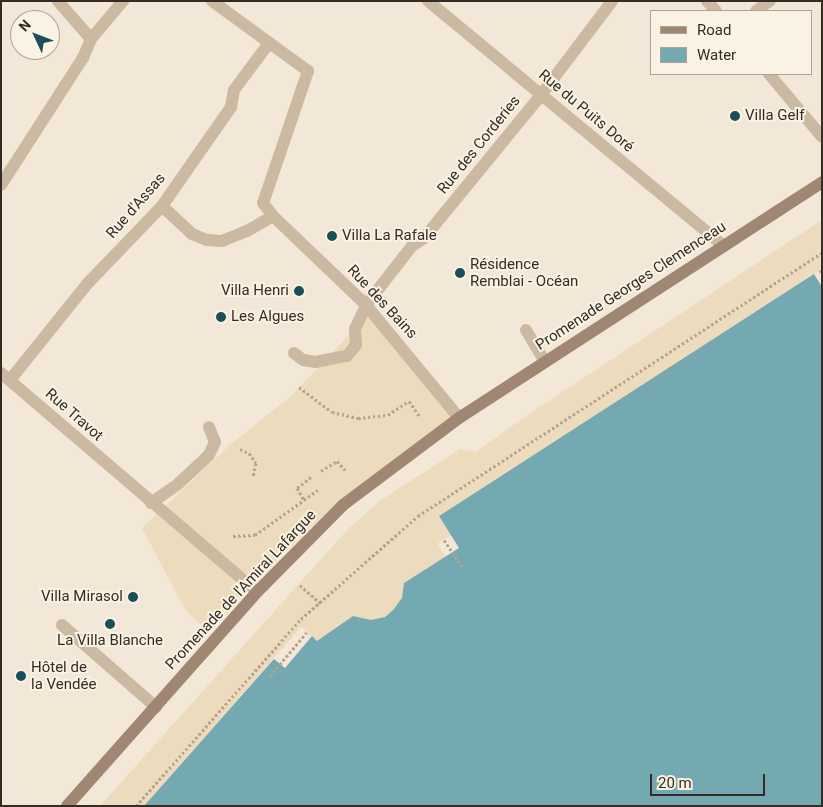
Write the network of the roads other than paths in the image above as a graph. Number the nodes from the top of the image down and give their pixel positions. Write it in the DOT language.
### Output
graph roads {
  1 [pos="58,1"];
  2 [pos="123,1"];
  3 [pos="212,1"];
  4 [pos="428,1"];
  5 [pos="612,1"];
  6 [pos="770,1"];
  7 [pos="757,10"];
  8 [pos="91,39"];
  9 [pos="269,43"];
  10 [pos="770,75"];
  11 [pos="542,94"];
  12 [pos="822,137"];
  13 [pos="822,182"];
  14 [pos="1,185"];
  15 [pos="162,206"];
  16 [pos="273,216"];
  17 [pos="724,246"];
  18 [pos="366,304"];
  19 [pos="526,330"];
  20 [pos="299,356"];
  21 [pos="544,360"];
  22 [pos="5,377"];
  23 [pos="459,418"];
  24 [pos="209,428"];
  25 [pos="151,503"];
  26 [pos="257,592"];
  27 [pos="62,625"];
  28 [pos="156,707"];
  29 [pos="67,806"];
  1 -- 8 [label="street"];
  2 -- 8 [label="street"];
  3 -- 9 [label="street"];
  4 -- 11 [label="street, Rue du Puits Doré"];
  5 -- 11 [label="street, Rue des Corderies"];
  6 -- 7 [label="street"];
  8 -- 14 [label="street"];
  9 -- 15 [label="street, Rue d'Assas"];
  9 -- 16 [label="street"];
  10 -- 12 [label="street"];
  11 -- 17 [label="street, Rue du Puits Doré"];
  11 -- 18 [label="street, Rue des Corderies"];
  13 -- 17 [label="street, Promenade Georges Clemenceau"];
  15 -- 16 [label="street"];
  15 -- 22 [label="street, Rue d'Assas"];
  16 -- 18 [label="street, Rue des Bains"];
  17 -- 21 [label="street, Promenade Georges Clemenceau"];
  18 -- 20 [label="street, Rue des Corderies"];
  18 -- 23 [label="street, Rue des Bains"];
  19 -- 21 [label="street"];
  21 -- 23 [label="street, Promenade Georges Clemenceau"];
  22 -- 25 [label="street, Rue Travot"];
  23 -- 26 [label="street, Promenade de l'Amiral Lafargue"];
  24 -- 25 [label="street"];
  25 -- 26 [label="street, Rue Travot"];
  26 -- 28 [label="street, Promenade de l'Amiral Lafargue"];
  27 -- 28 [label="street"];
  28 -- 29 [label="street, Promenade de l'Amiral Lafargue"];
}
